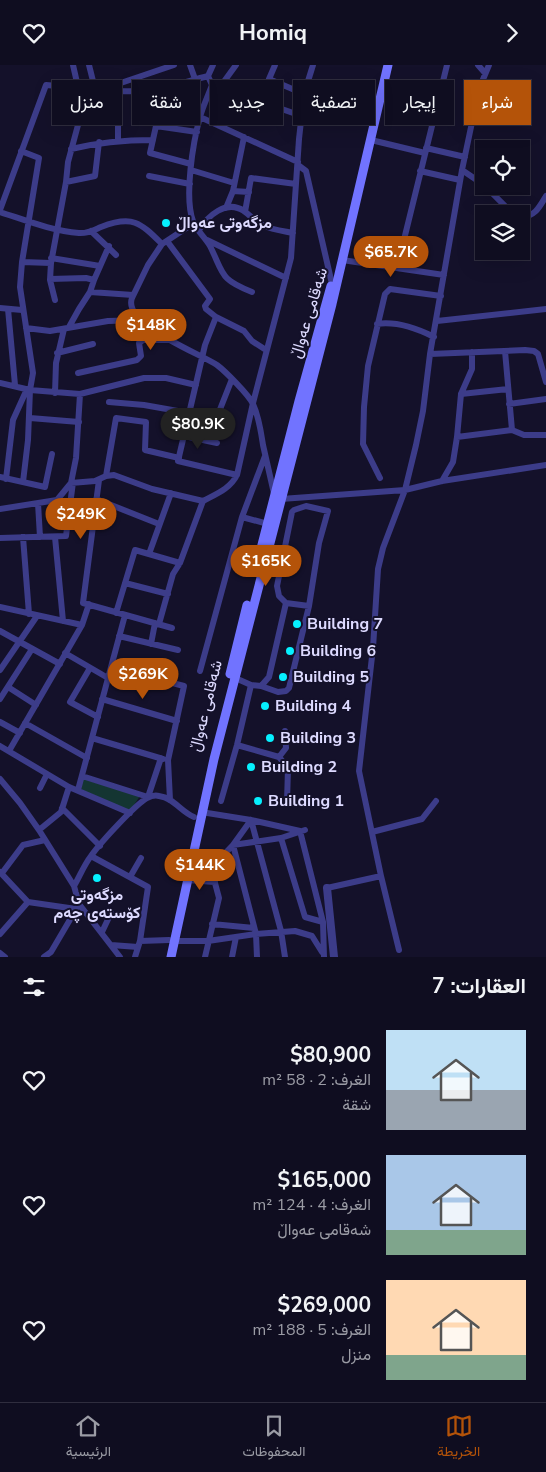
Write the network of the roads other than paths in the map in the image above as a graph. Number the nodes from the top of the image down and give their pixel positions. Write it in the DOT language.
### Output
graph roads {
  1 [pos="72,65"];
  2 [pos="89,65"];
  3 [pos="174,65"];
  4 [pos="190,65"];
  5 [pos="213,65"];
  6 [pos="236,65"];
  7 [pos="275,65"];
  8 [pos="313,65"];
  9 [pos="388,65"];
  10 [pos="447,65"];
  11 [pos="478,65"];
  12 [pos="489,65"];
  13 [pos="153,68"];
  14 [pos="485,73"];
  15 [pos="208,75"];
  16 [pos="195,79"];
  17 [pos="76,80"];
  18 [pos="90,80"];
  19 [pos="191,80"];
  20 [pos="210,80"];
  21 [pos="225,80"];
  22 [pos="308,80"];
  23 [pos="122,81"];
  24 [pos="52,85"];
  25 [pos="293,89"];
  26 [pos="210,90"];
  27 [pos="200,117"];
  28 [pos="79,125"];
  29 [pos="118,125"];
  30 [pos="198,125"];
  31 [pos="300,125"];
  32 [pos="156,126"];
  33 [pos="197,132"];
  34 [pos="244,137"];
  35 [pos="118,140"];
  36 [pos="153,140"];
  37 [pos="371,140"];
  38 [pos="99,143"];
  39 [pos="71,149"];
  40 [pos="426,150"];
  41 [pos="21,151"];
  42 [pos="465,157"];
  43 [pos="298,163"];
  44 [pos="191,167"];
  45 [pos="462,170"];
  46 [pos="420,171"];
  47 [pos="149,176"];
  48 [pos="475,179"];
  49 [pos="460,181"];
  50 [pos="66,182"];
  51 [pos="234,183"];
  52 [pos="190,184"];
  53 [pos="296,184"];
  54 [pos="233,191"];
  55 [pos="249,192"];
  56 [pos="494,195"];
  57 [pos="546,196"];
  58 [pos="504,205"];
  59 [pos="226,208"];
  60 [pos="0,211"];
  61 [pos="246,212"];
  62 [pos="530,215"];
  63 [pos="28,221"];
  64 [pos="194,223"];
  65 [pos="57,230"];
  66 [pos="199,230"];
  67 [pos="91,231"];
  68 [pos="294,233"];
  69 [pos="207,241"];
  70 [pos="165,242"];
  71 [pos="108,246"];
  72 [pos="116,255"];
  73 [pos="51,260"];
  74 [pos="342,260"];
  75 [pos="22,262"];
  76 [pos="100,266"];
  77 [pos="397,268"];
  78 [pos="444,275"];
  79 [pos="286,277"];
  80 [pos="50,279"];
  81 [pos="94,280"];
  82 [pos="332,284"];
  83 [pos="90,292"];
  84 [pos="252,292"];
  85 [pos="133,295"];
  86 [pos="441,296"];
  87 [pos="55,299"];
  88 [pos="0,308"];
  89 [pos="8,309"];
  90 [pos="546,309"];
  91 [pos="22,310"];
  92 [pos="216,317"];
  93 [pos="141,320"];
  94 [pos="437,321"];
  95 [pos="377,324"];
  96 [pos="26,328"];
  97 [pos="67,328"];
  98 [pos="434,337"];
  99 [pos="169,340"];
  100 [pos="93,344"];
  101 [pos="266,350"];
  102 [pos="505,351"];
  103 [pos="472,352"];
  104 [pos="57,353"];
  105 [pos="430,354"];
  106 [pos="203,358"];
  107 [pos="78,373"];
  108 [pos="232,379"];
  109 [pos="546,382"];
  110 [pos="0,383"];
  111 [pos="15,385"];
  112 [pos="196,385"];
  113 [pos="508,389"];
  114 [pos="29,390"];
  115 [pos="55,393"];
  116 [pos="80,394"];
  117 [pos="460,394"];
  118 [pos="546,399"];
  119 [pos="109,402"];
  120 [pos="253,403"];
  121 [pos="509,404"];
  122 [pos="189,413"];
  123 [pos="30,418"];
  124 [pos="251,418"];
  125 [pos="258,421"];
  126 [pos="79,422"];
  127 [pos="215,422"];
  128 [pos="512,430"];
  129 [pos="546,435"];
  130 [pos="184,436"];
  131 [pos="457,437"];
  132 [pos="217,443"];
  133 [pos="52,454"];
  134 [pos="265,455"];
  135 [pos="179,458"];
  136 [pos="546,465"];
  137 [pos="237,475"];
  138 [pos="106,476"];
  139 [pos="3,478"];
  140 [pos="380,478"];
  141 [pos="99,480"];
  142 [pos="442,481"];
  143 [pos="23,482"];
  144 [pos="72,483"];
  145 [pos="404,490"];
  146 [pos="171,493"];
  147 [pos="278,498"];
  148 [pos="96,499"];
  149 [pos="203,501"];
  150 [pos="38,503"];
  151 [pos="0,509"];
  152 [pos="242,517"];
  153 [pos="159,524"];
  154 [pos="268,524"];
  155 [pos="23,537"];
  156 [pos="40,537"];
  157 [pos="55,537"];
  158 [pos="0,538"];
  159 [pos="149,554"];
  160 [pos="180,563"];
  161 [pos="125,583"];
  162 [pos="168,595"];
  163 [pos="286,603"];
  164 [pos="89,605"];
  165 [pos="309,606"];
  166 [pos="0,607"];
  167 [pos="116,613"];
  168 [pos="29,614"];
  169 [pos="125,615"];
  170 [pos="37,616"];
  171 [pos="63,621"];
  172 [pos="157,624"];
  173 [pos="82,625"];
  174 [pos="172,628"];
  175 [pos="0,631"];
  176 [pos="119,636"];
  177 [pos="20,642"];
  178 [pos="150,644"];
  179 [pos="32,649"];
  180 [pos="178,651"];
  181 [pos="65,653"];
  182 [pos="60,664"];
  183 [pos="111,667"];
  184 [pos="90,668"];
  185 [pos="0,670"];
  186 [pos="200,671"];
  187 [pos="108,677"];
  188 [pos="232,677"];
  189 [pos="251,685"];
  190 [pos="261,686"];
  191 [pos="8,687"];
  192 [pos="0,699"];
  193 [pos="102,699"];
  194 [pos="36,705"];
  195 [pos="98,717"];
  196 [pos="178,721"];
  197 [pos="0,722"];
  198 [pos="26,723"];
  199 [pos="285,731"];
  200 [pos="20,733"];
  201 [pos="92,738"];
  202 [pos="237,745"];
  203 [pos="3,750"];
  204 [pos="279,757"];
  205 [pos="87,758"];
  206 [pos="161,758"];
  207 [pos="168,760"];
  208 [pos="47,774"];
  209 [pos="82,776"];
  210 [pos="0,779"];
  211 [pos="69,787"];
  212 [pos="40,788"];
  213 [pos="78,790"];
  214 [pos="148,797"];
  215 [pos="170,800"];
  216 [pos="221,801"];
  217 [pos="436,801"];
  218 [pos="287,802"];
  219 [pos="62,809"];
  220 [pos="130,813"];
  221 [pos="198,814"];
  222 [pos="250,819"];
  223 [pos="39,830"];
  224 [pos="303,831"];
  225 [pos="372,832"];
  226 [pos="281,838"];
  227 [pos="45,840"];
  228 [pos="257,841"];
  229 [pos="100,845"];
  230 [pos="234,845"];
  231 [pos="91,856"];
  232 [pos="141,857"];
  233 [pos="1,872"];
  234 [pos="380,876"];
  235 [pos="130,877"];
  236 [pos="187,880"];
  237 [pos="215,882"];
  238 [pos="74,886"];
  239 [pos="327,888"];
  240 [pos="28,902"];
  241 [pos="78,907"];
  242 [pos="111,913"];
  243 [pos="323,922"];
  244 [pos="212,924"];
  245 [pos="255,931"];
  246 [pos="281,931"];
  247 [pos="102,932"];
  248 [pos="0,934"];
  249 [pos="236,937"];
  250 [pos="172,940"];
  251 [pos="208,941"];
  252 [pos="139,944"];
  253 [pos="111,945"];
  254 [pos="399,950"];
  255 [pos="0,953"];
  256 [pos="323,955"];
  257 [pos="5,957"];
  258 [pos="46,957"];
  259 [pos="120,957"];
  260 [pos="135,957"];
  261 [pos="165,957"];
  262 [pos="171,957"];
  263 [pos="204,957"];
  264 [pos="232,957"];
  265 [pos="258,957"];
  266 [pos="285,957"];
  267 [pos="334,957"];
  1 -- 17 [label="street"];
  2 -- 18 [label="street"];
  3 -- 13 [label="street"];
  4 -- 16 [label="street"];
  5 -- 15 [label="street"];
  6 -- 21 [label="street"];
  7 -- 25 [label="street"];
  8 -- 22 [label="street"];
  9 -- 37 [label="main road"];
  10 -- 40 [label="street"];
  11 -- 14 [label="street"];
  12 -- 14 [label="street"];
  13 -- 23 [label="street"];
  14 -- 42 [label="street"];
  15 -- 16 [label="street"];
  15 -- 20 [label="street"];
  16 -- 19 [label="street"];
  24 -- 41 [label="street"];
  26 -- 27 [label="street"];
  27 -- 34 [label="street"];
  28 -- 39 [label="street"];
  29 -- 35 [label="street"];
  30 -- 33 [label="street"];
  31 -- 43 [label="street"];
  32 -- 33 [label="street"];
  32 -- 36 [label="street"];
  33 -- 44 [label="street"];
  34 -- 43 [label="street"];
  34 -- 51 [label="street"];
  35 -- 36 [label="street"];
  35 -- 38 [label="street"];
  36 -- 44 [label="street"];
  37 -- 40 [label="street"];
  37 -- 74 [label="main road"];
  38 -- 39 [label="street"];
  38 -- 50 [label="street"];
  39 -- 50 [label="street"];
  40 -- 42 [label="street"];
  40 -- 46 [label="street"];
  41 -- 60 [label="street"];
  41 -- 63 [label="street"];
  42 -- 45 [label="street"];
  43 -- 53 [label="street"];
  43 -- 82 [label="street"];
  44 -- 51 [label="street"];
  44 -- 52 [label="street"];
  45 -- 48 [label="street"];
  45 -- 49 [label="street"];
  46 -- 49 [label="street"];
  46 -- 77 [label="street"];
  47 -- 52 [label="street"];
  49 -- 78 [label="street"];
  50 -- 65 [label="street"];
  51 -- 54 [label="street"];
  52 -- 64 [label="street"];
  53 -- 55 [label="street"];
  53 -- 68 [label="street"];
  54 -- 55 [label="street"];
  54 -- 59 [label="street"];
  55 -- 61 [label="street"];
  56 -- 58 [label="street"];
  57 -- 62 [label="street"];
  59 -- 61 [label="street"];
  59 -- 66 [label="street"];
  60 -- 63 [label="street"];
  61 -- 68 [label="street"];
  63 -- 65 [label="street"];
  63 -- 75 [label="street"];
  64 -- 66 [label="street"];
  64 -- 70 [label="street"];
  65 -- 67 [label="street"];
  65 -- 73 [label="street"];
  66 -- 69 [label="street"];
  67 -- 70 [label="street"];
  67 -- 71 [label="street"];
  68 -- 79 [label="street"];
  69 -- 79 [label="street"];
  69 -- 84 [label="street"];
  70 -- 85 [label="street"];
  70 -- 92 [label="street"];
  71 -- 72 [label="street"];
  71 -- 76 [label="street"];
  73 -- 75 [label="street"];
  73 -- 76 [label="street"];
  73 -- 80 [label="street"];
  74 -- 77 [label="street"];
  74 -- 82 [label="main road, شەقامی عەواڵ"];
  74 -- 147 [label="main road, شەقامی عەواڵ"];
  75 -- 91 [label="street"];
  76 -- 81 [label="street"];
  77 -- 78 [label="street"];
  78 -- 86 [label="street"];
  79 -- 101 [label="street"];
  80 -- 81 [label="street"];
  80 -- 87 [label="street"];
  81 -- 83 [label="street"];
  82 -- 147 [label="main road, شەقامی عەواڵ"];
  83 -- 85 [label="street"];
  83 -- 97 [label="street"];
  85 -- 93 [label="street"];
  86 -- 94 [label="street"];
  86 -- 95 [label="street"];
  88 -- 89 [label="street"];
  89 -- 91 [label="street"];
  89 -- 111 [label="street"];
  90 -- 94 [label="street"];
  91 -- 96 [label="street"];
  92 -- 101 [label="street"];
  92 -- 106 [label="street"];
  93 -- 97 [label="street"];
  93 -- 99 [label="street"];
  94 -- 98 [label="street"];
  95 -- 98 [label="street"];
  95 -- 140 [label="street"];
  96 -- 97 [label="street"];
  96 -- 114 [label="street"];
  97 -- 104 [label="street"];
  98 -- 105 [label="street"];
  99 -- 106 [label="street"];
  99 -- 107 [label="street"];
  100 -- 104 [label="street"];
  101 -- 120 [label="street"];
  102 -- 103 [label="street"];
  102 -- 109 [label="street"];
  102 -- 113 [label="street"];
  103 -- 105 [label="street"];
  103 -- 117 [label="street"];
  104 -- 115 [label="street"];
  105 -- 145 [label="street"];
  106 -- 108 [label="street"];
  106 -- 112 [label="street"];
  108 -- 120 [label="street"];
  108 -- 127 [label="street"];
  110 -- 111 [label="street"];
  111 -- 114 [label="street"];
  112 -- 116 [label="street"];
  112 -- 122 [label="street"];
  113 -- 117 [label="street"];
  113 -- 121 [label="street"];
  114 -- 115 [label="street"];
  114 -- 123 [label="street"];
  114 -- 139 [label="street"];
  115 -- 116 [label="street"];
  116 -- 126 [label="street"];
  117 -- 131 [label="street"];
  118 -- 121 [label="street"];
  119 -- 122 [label="street"];
  120 -- 124 [label="street"];
  120 -- 125 [label="street"];
  121 -- 128 [label="street"];
  122 -- 130 [label="street"];
  123 -- 126 [label="street"];
  123 -- 143 [label="street"];
  124 -- 125 [label="street"];
  124 -- 137 [label="street"];
  125 -- 134 [label="street"];
  126 -- 144 [label="street"];
  128 -- 129 [label="street"];
  128 -- 131 [label="street"];
  130 -- 132 [label="street"];
  130 -- 135 [label="street"];
  131 -- 142 [label="street"];
  133 -- 143 [label="street"];
  134 -- 147 [label="street"];
  134 -- 152 [label="street"];
  135 -- 137 [label="street"];
  135 -- 138 [label="street"];
  136 -- 142 [label="street"];
  137 -- 149 [label="street"];
  138 -- 141 [label="street"];
  138 -- 146 [label="street"];
  139 -- 143 [label="street"];
  141 -- 144 [label="street"];
  141 -- 148 [label="street"];
  142 -- 145 [label="street"];
  144 -- 150 [label="street"];
  144 -- 157 [label="street"];
  145 -- 147 [label="street"];
  145 -- 225 [label="street"];
  146 -- 149 [label="street"];
  146 -- 153 [label="street"];
  147 -- 154 [label="main road, شەقامی عەواڵ"];
  147 -- 188 [label="main road, شەقامی عەواڵ"];
  148 -- 153 [label="street"];
  148 -- 164 [label="street"];
  149 -- 160 [label="street"];
  150 -- 151 [label="street"];
  150 -- 156 [label="street"];
  152 -- 154 [label="street"];
  152 -- 186 [label="street"];
  153 -- 159 [label="street"];
  154 -- 188 [label="main road, شەقامی عەواڵ"];
  155 -- 156 [label="street"];
  155 -- 158 [label="street"];
  155 -- 168 [label="street"];
  156 -- 157 [label="street"];
  157 -- 171 [label="street"];
  159 -- 160 [label="street"];
  159 -- 161 [label="street"];
  160 -- 162 [label="street"];
  161 -- 162 [label="street"];
  161 -- 167 [label="street"];
  162 -- 172 [label="street"];
  163 -- 165 [label="street"];
  163 -- 165 [label="street"];
  163 -- 190 [label="street"];
  164 -- 167 [label="street"];
  164 -- 173 [label="street"];
  165 -- 190 [label="street"];
  166 -- 168 [label="street"];
  167 -- 169 [label="street"];
  168 -- 170 [label="street"];
  169 -- 172 [label="street"];
  169 -- 176 [label="street"];
  170 -- 171 [label="street"];
  170 -- 177 [label="street"];
  171 -- 173 [label="street"];
  172 -- 174 [label="street"];
  172 -- 178 [label="street"];
  173 -- 181 [label="street"];
  175 -- 177 [label="street"];
  176 -- 178 [label="street"];
  176 -- 183 [label="street"];
  177 -- 179 [label="street"];
  177 -- 185 [label="street"];
  178 -- 180 [label="street"];
  179 -- 182 [label="street"];
  179 -- 191 [label="street"];
  181 -- 182 [label="street"];
  181 -- 184 [label="street"];
  182 -- 194 [label="street"];
  183 -- 187 [label="street"];
  183 -- 196 [label="street"];
  184 -- 187 [label="street"];
  184 -- 195 [label="street"];
  187 -- 193 [label="street"];
  188 -- 189 [label="street"];
  188 -- 221 [label="main road, شەقامی عەواڵ"];
  189 -- 190 [label="street"];
  189 -- 202 [label="street"];
  191 -- 192 [label="street"];
  191 -- 194 [label="street"];
  193 -- 195 [label="street"];
  193 -- 196 [label="street"];
  194 -- 198 [label="street"];
  195 -- 201 [label="street"];
  196 -- 207 [label="street"];
  197 -- 200 [label="street"];
  198 -- 200 [label="street"];
  198 -- 205 [label="street"];
  199 -- 204 [label="street"];
  200 -- 203 [label="street"];
  201 -- 205 [label="street"];
  201 -- 206 [label="street"];
  202 -- 204 [label="street"];
  202 -- 216 [label="street"];
  203 -- 208 [label="street"];
  204 -- 218 [label="street"];
  205 -- 209 [label="street"];
  206 -- 207 [label="street"];
  206 -- 214 [label="street"];
  207 -- 215 [label="street"];
  208 -- 211 [label="street"];
  208 -- 212 [label="street"];
  209 -- 213 [label="street"];
  209 -- 214 [label="street"];
  210 -- 223 [label="street"];
  211 -- 213 [label="street"];
  211 -- 219 [label="street"];
  213 -- 220 [label="street"];
  214 -- 215 [label="street"];
  214 -- 220 [label="street"];
  215 -- 221 [label="street"];
  217 -- 225 [label="street"];
  219 -- 223 [label="street"];
  219 -- 229 [label="street"];
  220 -- 229 [label="street"];
  221 -- 222 [label="street"];
  221 -- 236 [label="main road, شەقامی عەواڵ"];
  221 -- 250 [label="main road, شەقامی عەواڵ"];
  222 -- 224 [label="street"];
  222 -- 228 [label="street"];
  222 -- 230 [label="street"];
  223 -- 227 [label="street"];
  224 -- 226 [label="street"];
  224 -- 243 [label="street"];
  225 -- 234 [label="street"];
  226 -- 228 [label="street"];
  226 -- 243 [label="street"];
  227 -- 233 [label="street"];
  227 -- 238 [label="street"];
  228 -- 230 [label="street"];
  228 -- 246 [label="street"];
  229 -- 231 [label="street"];
  230 -- 237 [label="street"];
  230 -- 245 [label="street"];
  231 -- 235 [label="street"];
  231 -- 238 [label="street"];
  232 -- 235 [label="street"];
  233 -- 240 [label="street"];
  234 -- 239 [label="street"];
  234 -- 254 [label="street"];
  235 -- 252 [label="street"];
  236 -- 237 [label="street"];
  236 -- 250 [label="main road, شەقامی عەواڵ"];
  237 -- 244 [label="street"];
  238 -- 241 [label="street"];
  239 -- 267 [label="street"];
  240 -- 241 [label="street"];
  240 -- 248 [label="street"];
  241 -- 247 [label="street"];
  241 -- 258 [label="street"];
  242 -- 247 [label="street"];
  243 -- 256 [label="street"];
  244 -- 245 [label="street"];
  244 -- 251 [label="street"];
  245 -- 246 [label="street"];
  245 -- 249 [label="street"];
  245 -- 265 [label="street"];
  246 -- 256 [label="street"];
  246 -- 266 [label="street"];
  247 -- 253 [label="street"];
  249 -- 251 [label="street"];
  249 -- 264 [label="street"];
  250 -- 251 [label="street"];
  250 -- 252 [label="street"];
  250 -- 261 [label="main road, شەقامی عەواڵ"];
  250 -- 262 [label="main road, شەقامی عەواڵ"];
  251 -- 263 [label="street"];
  252 -- 253 [label="street"];
  252 -- 260 [label="street"];
  253 -- 259 [label="street"];
  255 -- 257 [label="street"];
}
